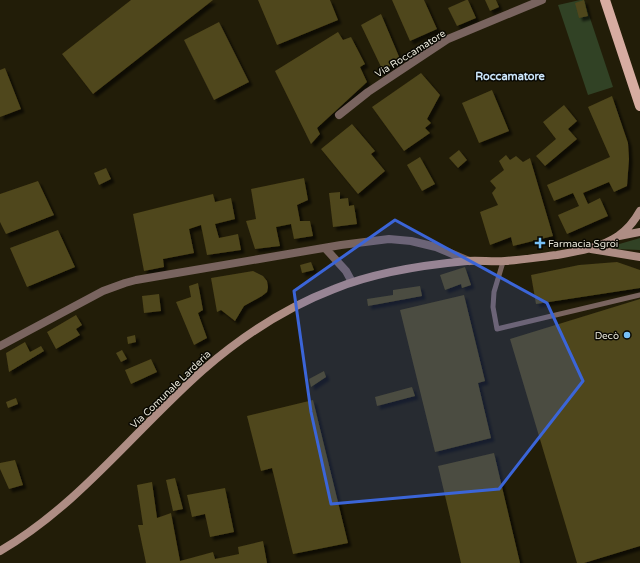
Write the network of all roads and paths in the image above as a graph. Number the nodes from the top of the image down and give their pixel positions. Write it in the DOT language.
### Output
graph roads {
  1 [pos="542,0"];
  2 [pos="605,0"];
  3 [pos="640,106"];
  4 [pos="339,115"];
  5 [pos="640,210"];
  6 [pos="640,232"];
  7 [pos="618,236"];
  8 [pos="325,248"];
  9 [pos="590,249"];
  10 [pos="640,257"];
  11 [pos="469,261"];
  12 [pos="503,262"];
  13 [pos="352,282"];
  14 [pos="640,295"];
  15 [pos="0,346"];
  16 [pos="0,551"];
  1 -- 4 [label="street, Via Roccamatore"];
  2 -- 3 [label="main road"];
  5 -- 7 [label="street, Via Comunale Larderia"];
  6 -- 7 [label="street, Via Comunale Larderia"];
  7 -- 9 [label="street, Via Comunale Larderia"];
  8 -- 11 [label="street"];
  8 -- 13 [label="street"];
  8 -- 15 [label="street"];
  9 -- 10 [label="street, Via Comunale Larderia"];
  9 -- 12 [label="street, Via Comunale Larderia"];
  11 -- 12 [label="street, Via Comunale Larderia"];
  11 -- 13 [label="street, Via Comunale Larderia"];
  12 -- 14 [label="lane"];
  13 -- 16 [label="street, Via Comunale Larderia"];
}
